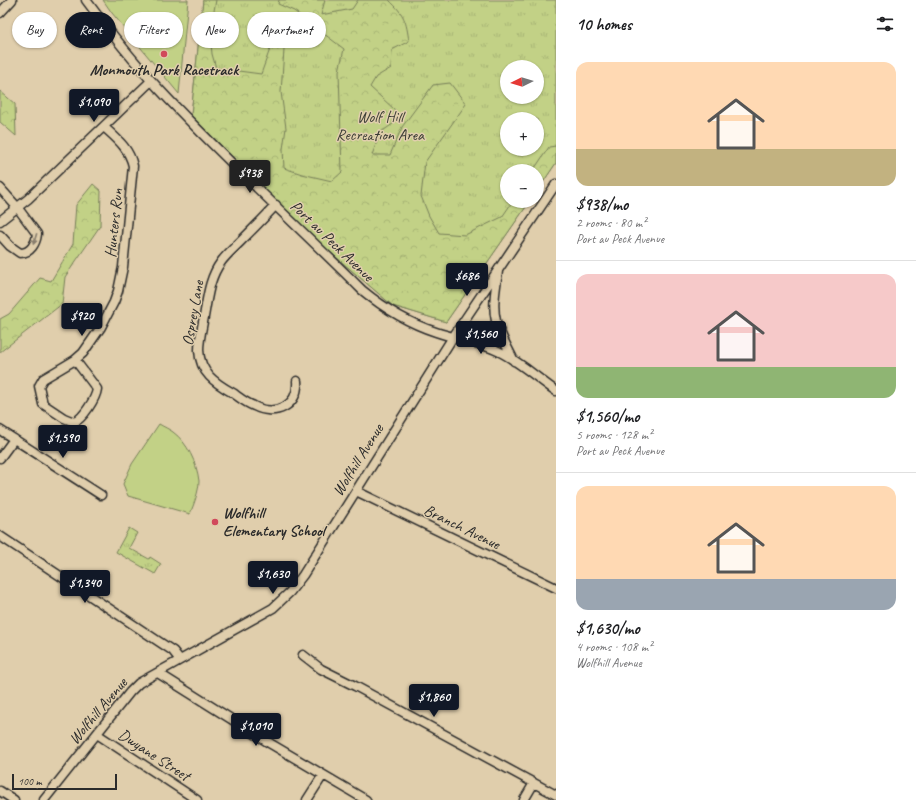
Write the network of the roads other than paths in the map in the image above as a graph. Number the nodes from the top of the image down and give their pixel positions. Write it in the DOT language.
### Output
graph roads {
  1 [pos="12,0"];
  2 [pos="86,0"];
  3 [pos="0,13"];
  4 [pos="151,81"];
  5 [pos="104,127"];
  6 [pos="556,184"];
  7 [pos="0,188"];
  8 [pos="276,205"];
  9 [pos="17,207"];
  10 [pos="0,221"];
  11 [pos="0,235"];
  12 [pos="498,271"];
  13 [pos="453,337"];
  14 [pos="75,360"];
  15 [pos="514,361"];
  16 [pos="298,380"];
  17 [pos="556,391"];
  18 [pos="0,430"];
  19 [pos="14,439"];
  20 [pos="0,458"];
  21 [pos="356,491"];
  22 [pos="101,495"];
  23 [pos="0,536"];
  24 [pos="556,588"];
  25 [pos="304,655"];
  26 [pos="180,660"];
  27 [pos="158,673"];
  28 [pos="97,734"];
  29 [pos="323,775"];
  30 [pos="534,783"];
  31 [pos="0,791"];
  32 [pos="556,795"];
  33 [pos="14,800"];
  34 [pos="44,800"];
  35 [pos="197,800"];
  36 [pos="307,800"];
  37 [pos="366,800"];
  38 [pos="524,800"];
  1 -- 3 [label="street"];
  2 -- 4 [label="street, Port au Peck Avenue"];
  4 -- 5 [label="street"];
  4 -- 8 [label="street, Port au Peck Avenue"];
  5 -- 9 [label="street"];
  5 -- 14 [label="street, Hunters Run"];
  6 -- 12 [label="street, Wolfhill Avenue"];
  7 -- 9 [label="street"];
  8 -- 13 [label="street, Port au Peck Avenue"];
  8 -- 16 [label="street, Osprey Lane"];
  9 -- 10 [label="street"];
  9 -- 11 [label="street, one-way"];
  12 -- 13 [label="street, Wolfhill Avenue"];
  12 -- 15 [label="street"];
  13 -- 15 [label="street, Port au Peck Avenue"];
  13 -- 21 [label="street, Wolfhill Avenue"];
  14 -- 14 [label="street"];
  15 -- 17 [label="street, Port au Peck Avenue"];
  18 -- 19 [label="street"];
  19 -- 20 [label="street"];
  19 -- 22 [label="street"];
  21 -- 24 [label="street, Branch Avenue"];
  21 -- 26 [label="street, Wolfhill Avenue"];
  23 -- 26 [label="street"];
  25 -- 30 [label="street"];
  26 -- 27 [label="street, Wolfhill Avenue"];
  27 -- 28 [label="street, Wolfhill Avenue"];
  27 -- 29 [label="street"];
  28 -- 34 [label="street, Wolfhill Avenue"];
  28 -- 35 [label="street, Dwyane Street"];
  29 -- 36 [label="street"];
  29 -- 37 [label="street"];
  30 -- 32 [label="street"];
  30 -- 38 [label="street"];
  31 -- 33 [label="street"];
}
